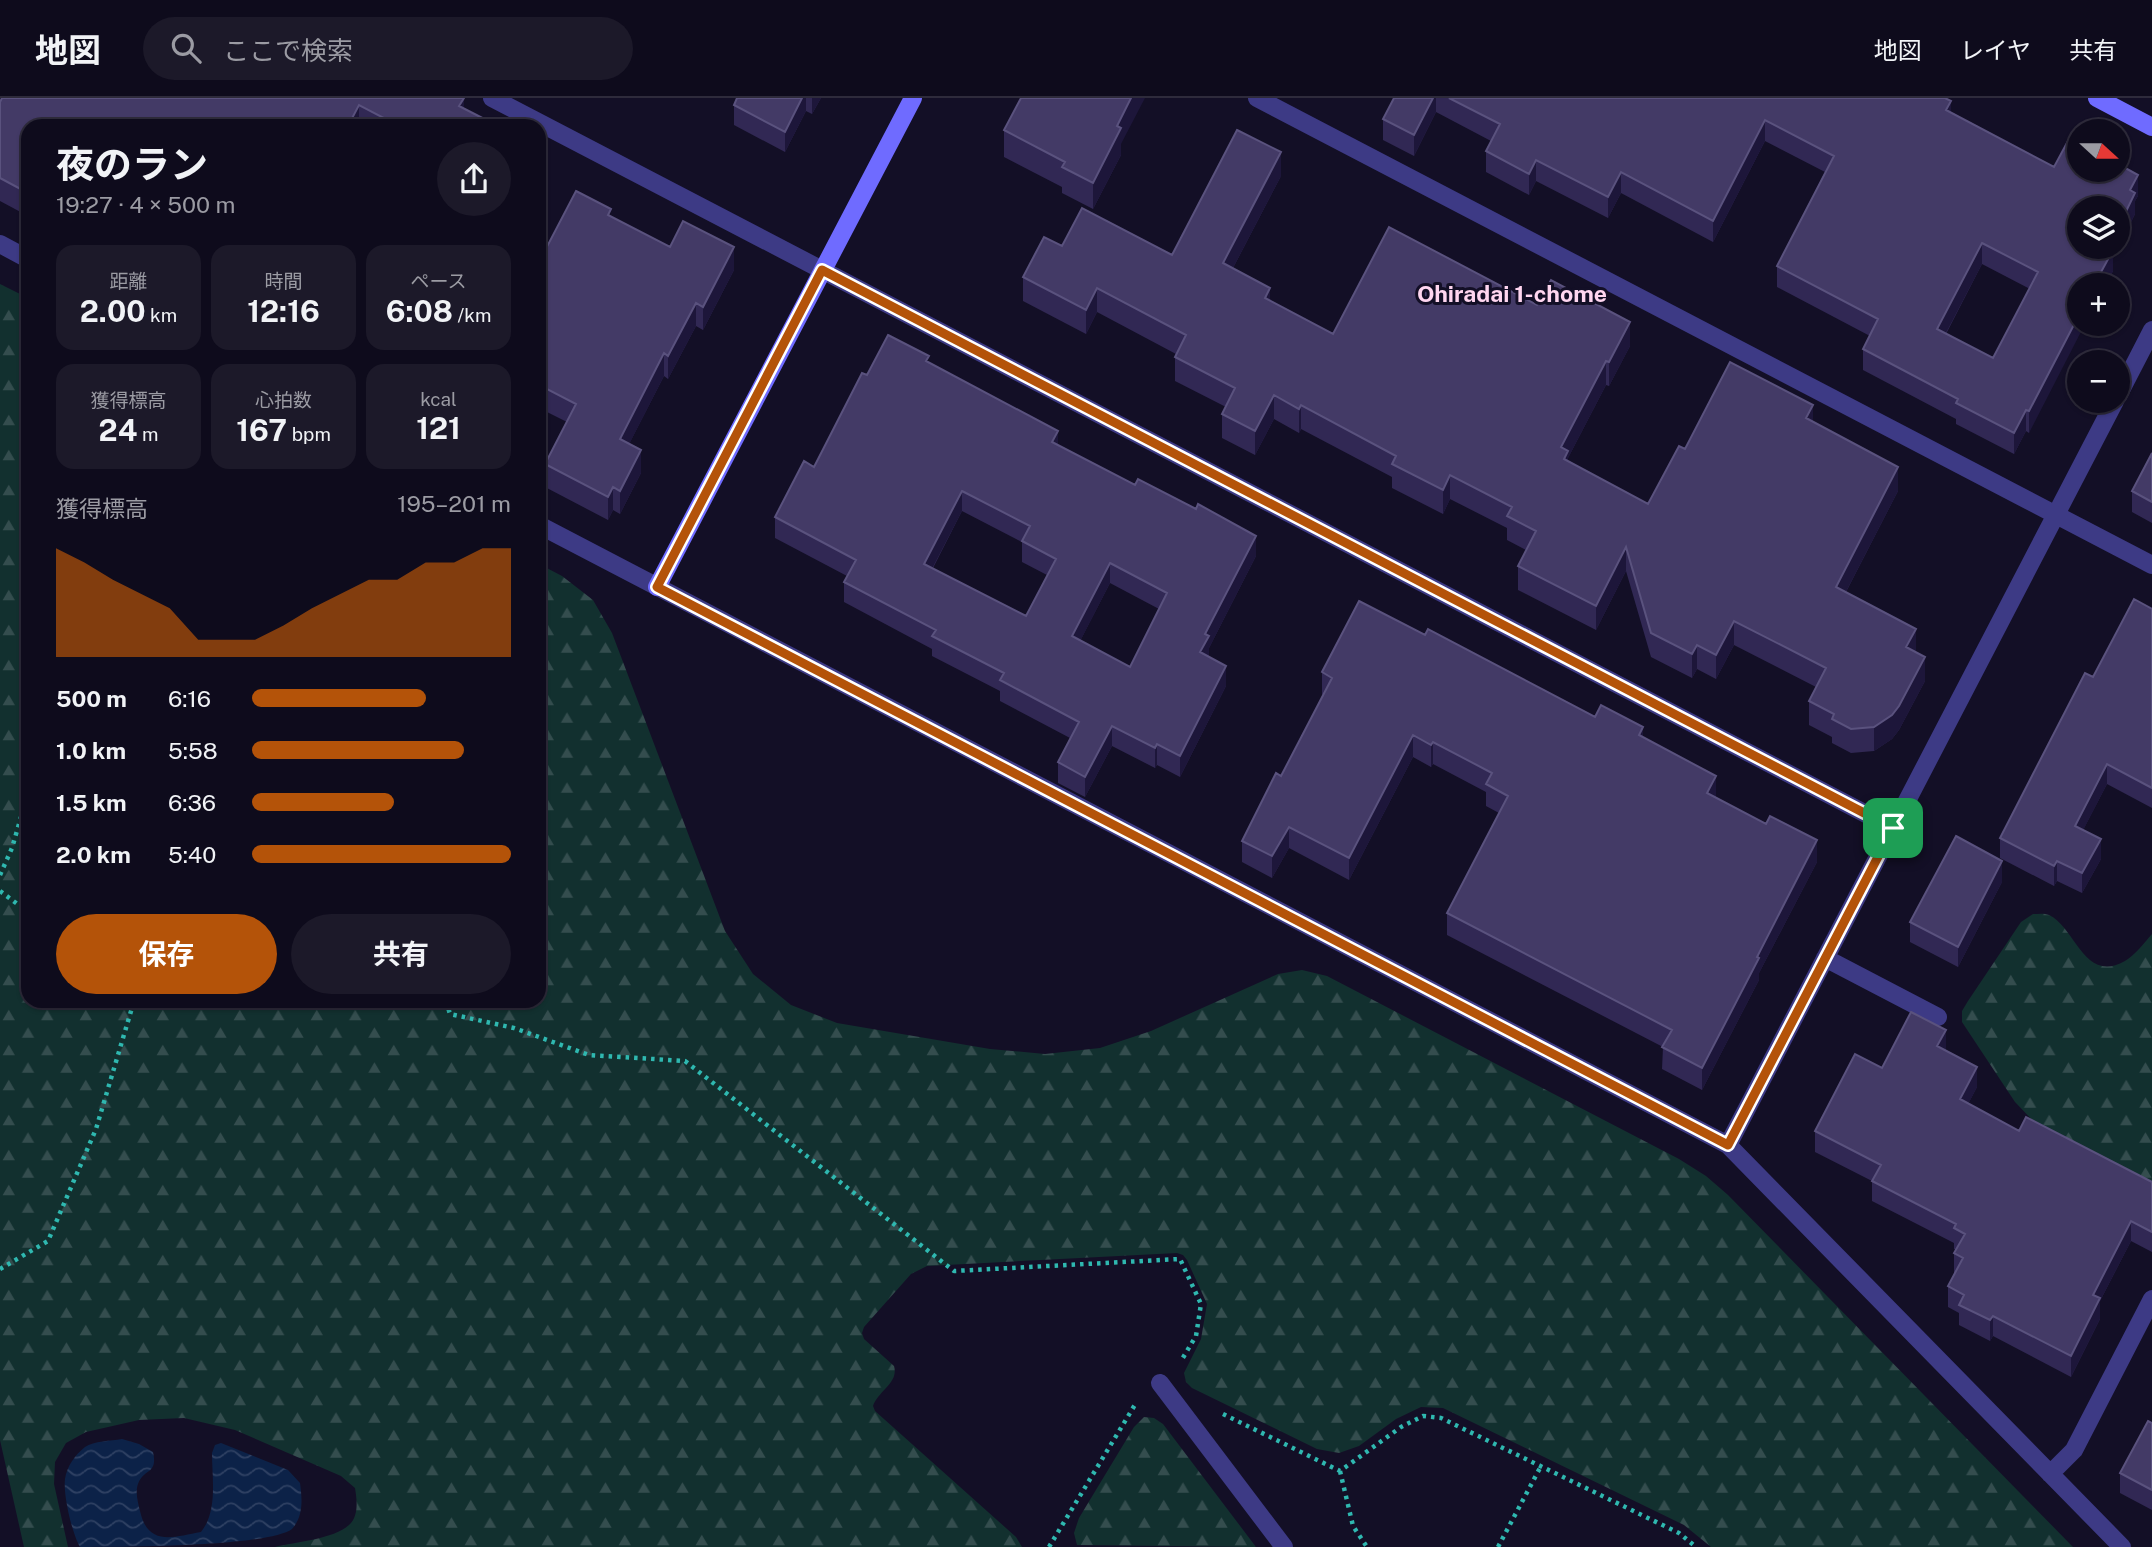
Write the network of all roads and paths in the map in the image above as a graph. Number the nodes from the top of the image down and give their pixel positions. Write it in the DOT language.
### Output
graph roads {
  1 [pos="492,98"];
  2 [pos="913,98"];
  3 [pos="1257,98"];
  4 [pos="2097,98"];
  5 [pos="532,119"];
  6 [pos="546,126"];
  7 [pos="2152,127"];
  8 [pos="0,244"];
  9 [pos="21,254"];
  10 [pos="822,270"];
  11 [pos="2152,330"];
  12 [pos="2130,372"];
  13 [pos="2108,413"];
  14 [pos="2056,514"];
  15 [pos="546,529"];
  16 [pos="2152,565"];
  17 [pos="657,587"];
  18 [pos="21,817"];
  19 [pos="1893,828"];
  20 [pos="0,875"];
  21 [pos="0,891"];
  22 [pos="21,907"];
  23 [pos="1825,958"];
  24 [pos="132,1008"];
  25 [pos="448,1008"];
  26 [pos="1938,1017"];
  27 [pos="1728,1145"];
  28 [pos="0,1269"];
  29 [pos="2152,1300"];
  30 [pos="1160,1383"];
  31 [pos="1216,1410"];
  32 [pos="1541,1466"];
  33 [pos="1340,1471"];
  34 [pos="2050,1474"];
  35 [pos="1049,1547"];
  36 [pos="1284,1547"];
  37 [pos="1367,1547"];
  38 [pos="1498,1547"];
  39 [pos="1696,1547"];
  40 [pos="2122,1547"];
  1 -- 5 [label="street"];
  2 -- 10 [label="street"];
  3 -- 14 [label="street"];
  4 -- 7 [label="street"];
  6 -- 10 [label="street"];
  8 -- 9 [label="street"];
  10 -- 17 [label="street"];
  10 -- 19 [label="street"];
  11 -- 12 [label="street"];
  13 -- 14 [label="street"];
  14 -- 16 [label="street"];
  14 -- 19 [label="street"];
  15 -- 17 [label="street"];
  17 -- 27 [label="street"];
  18 -- 20 [label="path"];
  19 -- 23 [label="street"];
  21 -- 22 [label="path"];
  23 -- 26 [label="street"];
  23 -- 27 [label="street"];
  24 -- 28 [label="path"];
  25 -- 30 [label="path"];
  27 -- 34 [label="street"];
  29 -- 34 [label="street"];
  30 -- 35 [label="path"];
  30 -- 36 [label="street"];
  31 -- 33 [label="path"];
  32 -- 33 [label="path"];
  32 -- 38 [label="path"];
  32 -- 39 [label="path"];
  33 -- 37 [label="path"];
  34 -- 40 [label="street"];
}
